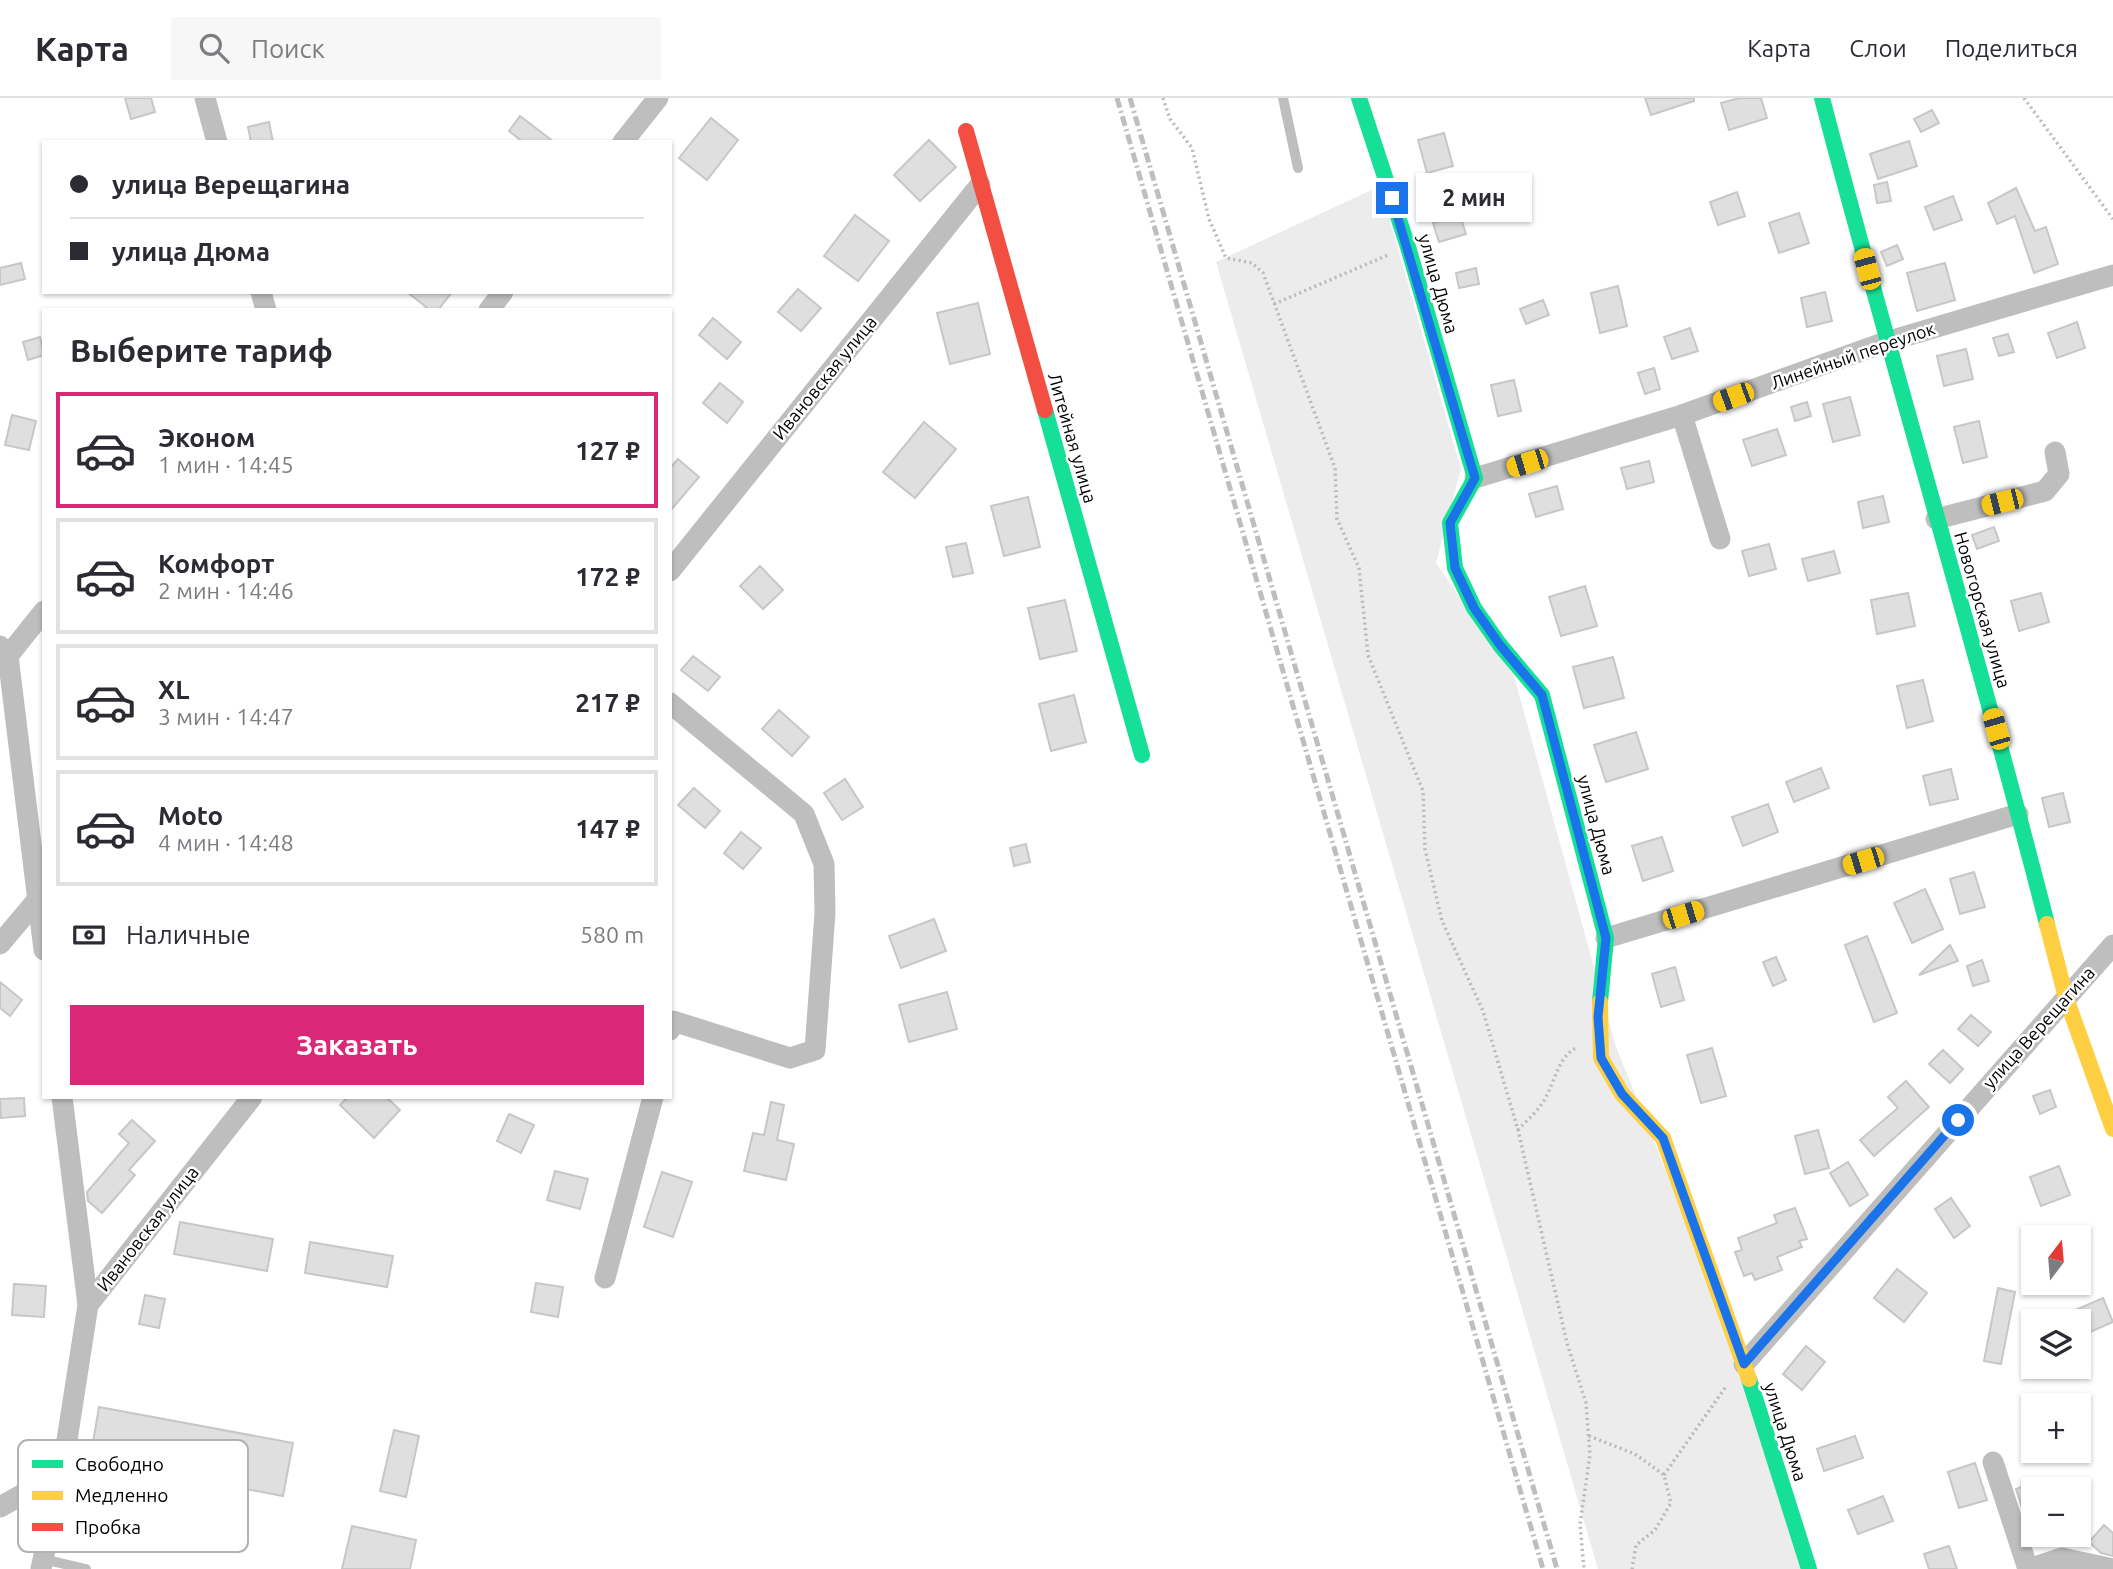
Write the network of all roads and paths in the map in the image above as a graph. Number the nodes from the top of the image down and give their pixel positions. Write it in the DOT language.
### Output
graph roads {
  1 [pos="205,98"];
  2 [pos="658,98"];
  3 [pos="1163,98"];
  4 [pos="1283,98"];
  5 [pos="1359,98"];
  6 [pos="1822,98"];
  7 [pos="2024,98"];
  8 [pos="966,131"];
  9 [pos="216,140"];
  10 [pos="625,140"];
  11 [pos="1298,168"];
  12 [pos="980,185"];
  13 [pos="2113,219"];
  14 [pos="1408,247"];
  15 [pos="2113,275"];
  16 [pos="501,294"];
  17 [pos="1274,304"];
  18 [pos="491,308"];
  19 [pos="1886,342"];
  20 [pos="1682,415"];
  21 [pos="2055,452"];
  22 [pos="1475,478"];
  23 [pos="1936,519"];
  24 [pos="1720,539"];
  25 [pos="672,569"];
  26 [pos="42,613"];
  27 [pos="4,660"];
  28 [pos="672,705"];
  29 [pos="1142,755"];
  30 [pos="2018,814"];
  31 [pos="41,896"];
  32 [pos="42,914"];
  33 [pos="1606,938"];
  34 [pos="0,944"];
  35 [pos="2113,945"];
  36 [pos="2066,998"];
  37 [pos="672,1024"];
  38 [pos="1600,1042"];
  39 [pos="62,1099"];
  40 [pos="250,1099"];
  41 [pos="652,1099"];
  42 [pos="2113,1129"];
  43 [pos="1518,1130"];
  44 [pos="605,1278"];
  45 [pos="88,1305"];
  46 [pos="1744,1364"];
  47 [pos="1588,1436"];
  48 [pos="67,1440"];
  49 [pos="1993,1462"];
  50 [pos="1664,1475"];
  51 [pos="18,1497"];
  52 [pos="0,1507"];
  53 [pos="42,1564"];
  54 [pos="86,1569"];
  55 [pos="1584,1569"];
  56 [pos="1632,1569"];
  57 [pos="1809,1569"];
  58 [pos="2028,1569"];
  59 [pos="2113,1569"];
  1 -- 9 [label="street"];
  2 -- 10 [label="street"];
  3 -- 17 [label="path"];
  4 -- 11 [label="lane"];
  5 -- 14 [label="street, улица Дюма"];
  6 -- 19 [label="street, Новогорская улица"];
  7 -- 13 [label="path"];
  8 -- 12 [label="street, Литейная улица"];
  12 -- 25 [label="street, Ивановская улица"];
  12 -- 29 [label="street, Литейная улица"];
  14 -- 17 [label="path"];
  14 -- 22 [label="street, улица Дюма"];
  15 -- 19 [label="street, Линейный переулок"];
  16 -- 18 [label="street"];
  17 -- 43 [label="path"];
  19 -- 20 [label="street, Линейный переулок"];
  19 -- 23 [label="street, Новогорская улица"];
  20 -- 22 [label="street, Линейный переулок"];
  20 -- 24 [label="street"];
  21 -- 23 [label="street"];
  22 -- 33 [label="street, улица Дюма"];
  23 -- 30 [label="street, Новогорская улица"];
  26 -- 27 [label="street"];
  27 -- 31 [label="street"];
  28 -- 37 [label="street"];
  30 -- 33 [label="street"];
  30 -- 36 [label="street, Новогорская улица"];
  31 -- 32 [label="street"];
  31 -- 34 [label="street"];
  33 -- 38 [label="street, улица Дюма"];
  35 -- 36 [label="street, улица Верещагина"];
  36 -- 42 [label="street, Новогорская улица"];
  36 -- 46 [label="street, улица Верещагина"];
  38 -- 43 [label="path"];
  38 -- 46 [label="street, улица Дюма"];
  39 -- 45 [label="street"];
  40 -- 45 [label="street, Ивановская улица"];
  41 -- 44 [label="street"];
  43 -- 47 [label="path"];
  45 -- 48 [label="street, Ивановская улица"];
  46 -- 50 [label="path"];
  46 -- 57 [label="street, улица Дюма"];
  47 -- 50 [label="path"];
  47 -- 55 [label="path"];
  49 -- 58 [label="street"];
  50 -- 56 [label="path"];
  51 -- 52 [label="street"];
  53 -- 54 [label="lane"];
  58 -- 59 [label="street"];
}
